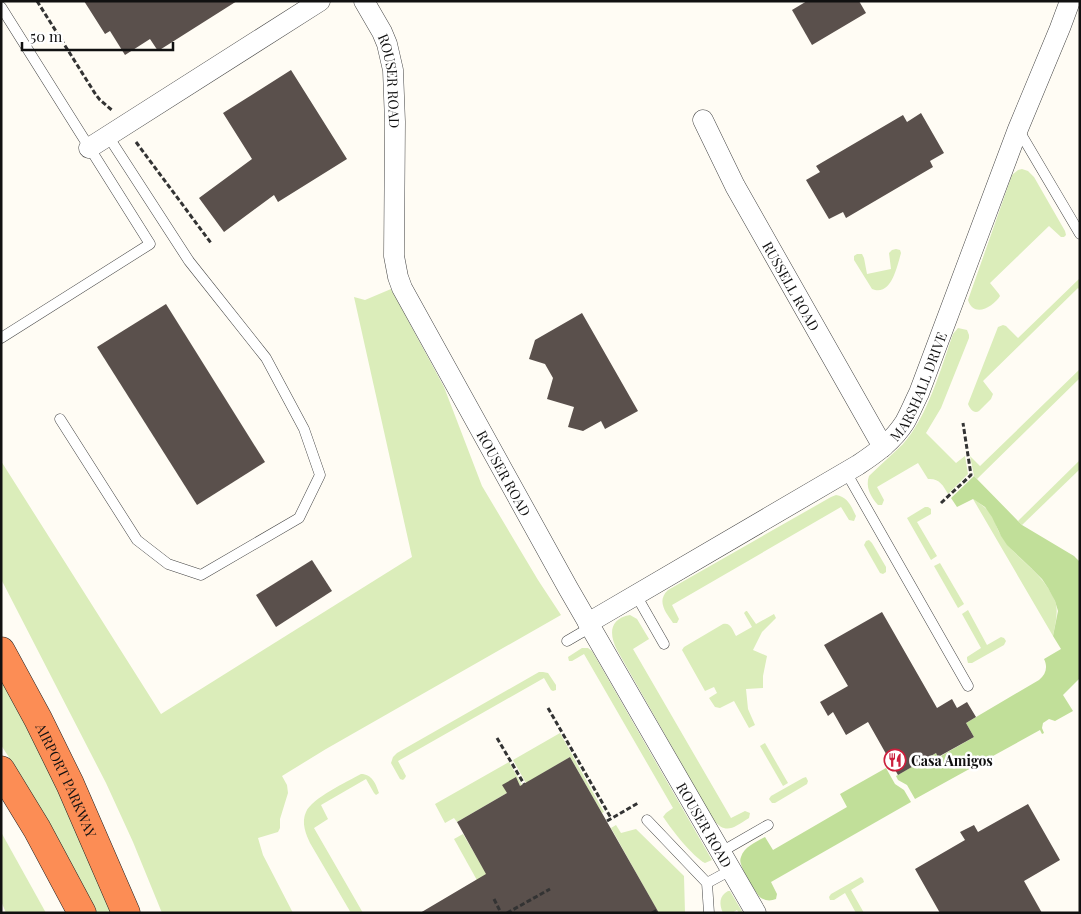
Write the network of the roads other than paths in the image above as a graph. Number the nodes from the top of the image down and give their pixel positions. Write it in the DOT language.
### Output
graph roads {
  1 [pos="320,1"];
  2 [pos="364,1"];
  3 [pos="1070,1"];
  4 [pos="1,7"];
  5 [pos="703,120"];
  6 [pos="1018,129"];
  7 [pos="108,136"];
  8 [pos="89,148"];
  9 [pos="1080,234"];
  10 [pos="1,338"];
  11 [pos="60,419"];
  12 [pos="883,447"];
  13 [pos="846,472"];
  14 [pos="636,595"];
  15 [pos="590,625"];
  16 [pos="1,634"];
  17 [pos="567,641"];
  18 [pos="664,644"];
  19 [pos="1,651"];
  20 [pos="968,686"];
  21 [pos="1,770"];
  22 [pos="70,784"];
  23 [pos="647,820"];
  24 [pos="768,825"];
  25 [pos="721,852"];
  26 [pos="731,870"];
  27 [pos="708,883"];
  28 [pos="82,913"];
  29 [pos="126,913"];
  30 [pos="709,913"];
  31 [pos="756,913"];
  1 -- 7 [label="street"];
  2 -- 15 [label="street, ROUSER ROAD"];
  3 -- 6 [label="street, MARSHALL DRIVE"];
  4 -- 8 [label="lane"];
  5 -- 12 [label="street, RUSSELL ROAD"];
  6 -- 9 [label="lane"];
  6 -- 12 [label="street, MARSHALL DRIVE"];
  7 -- 8 [label="street"];
  7 -- 11 [label="lane"];
  8 -- 10 [label="lane"];
  12 -- 13 [label="street, MARSHALL DRIVE"];
  13 -- 14 [label="street, MARSHALL DRIVE"];
  13 -- 20 [label="lane"];
  14 -- 15 [label="street, MARSHALL DRIVE"];
  14 -- 18 [label="lane"];
  15 -- 17 [label="lane"];
  15 -- 25 [label="street, ROUSER ROAD"];
  16 -- 22 [label="highway"];
  19 -- 22 [label="highway, AIRPORT PARKWAY"];
  21 -- 28 [label="highway"];
  22 -- 29 [label="highway, AIRPORT PARKWAY"];
  23 -- 27 [label="lane"];
  24 -- 25 [label="lane"];
  25 -- 26 [label="street, ROUSER ROAD"];
  26 -- 27 [label="lane"];
  26 -- 31 [label="street, ROUSER ROAD"];
  27 -- 30 [label="lane"];
}
